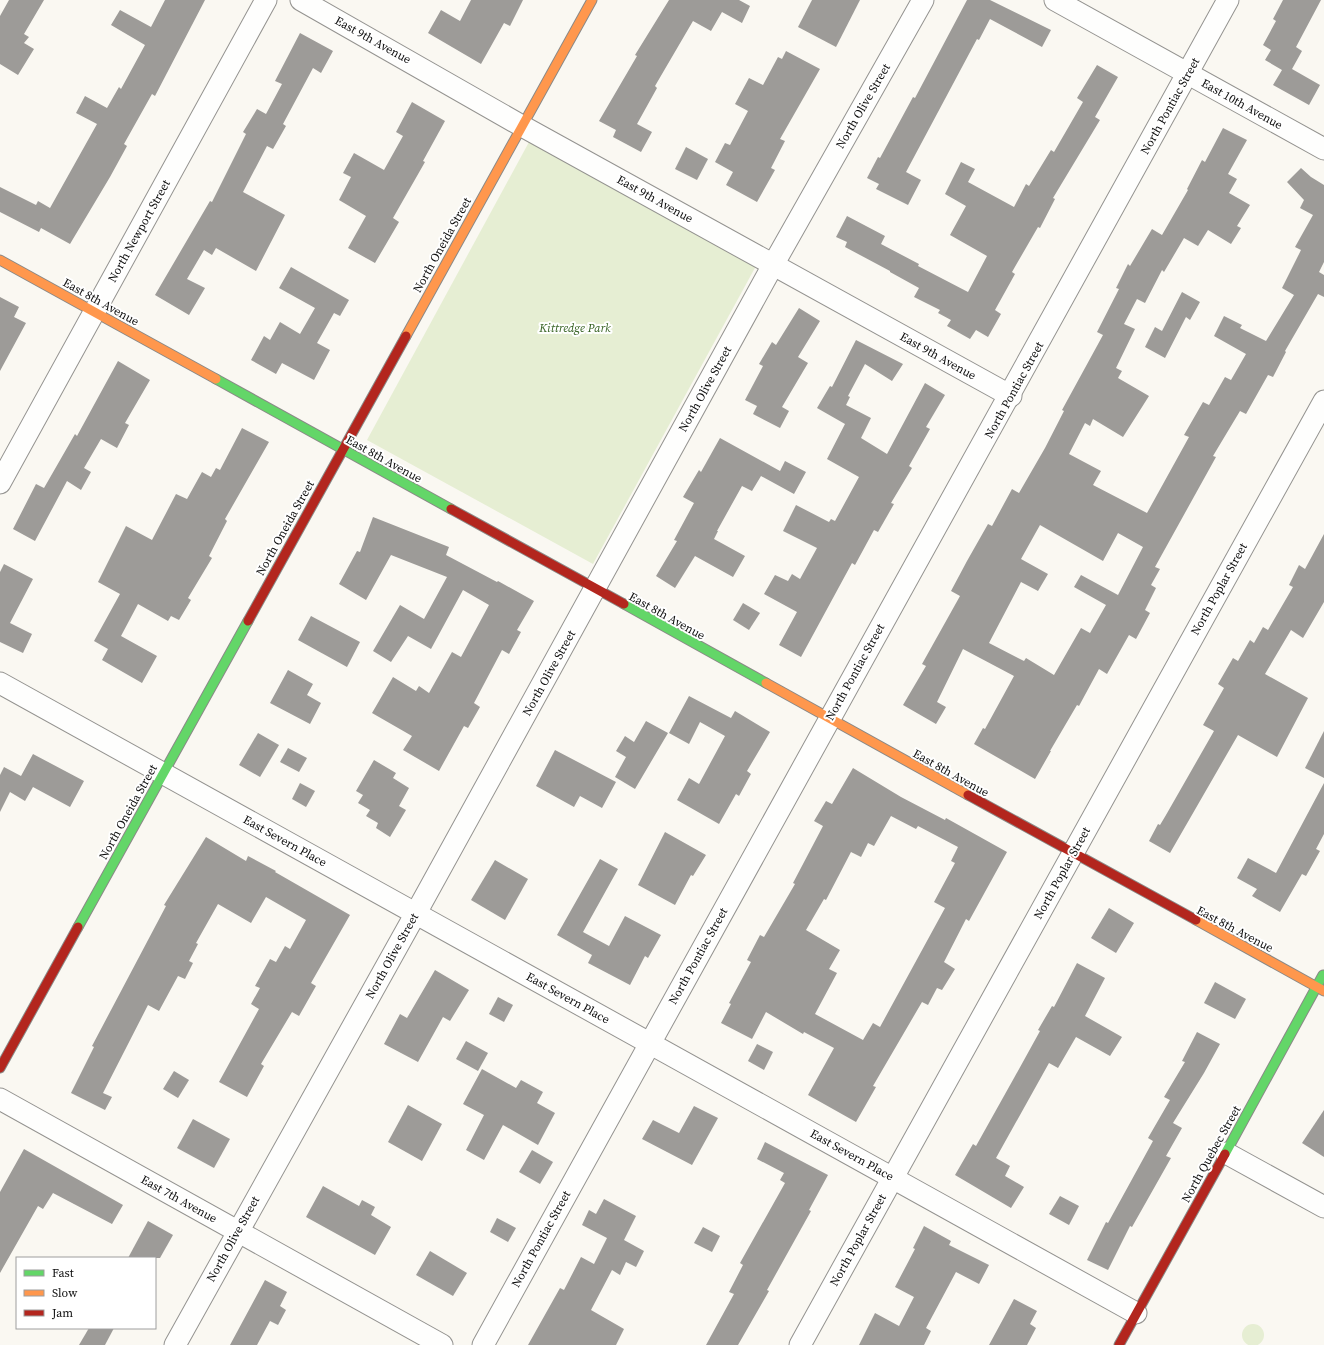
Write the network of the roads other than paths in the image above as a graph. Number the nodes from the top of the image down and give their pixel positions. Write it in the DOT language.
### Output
graph roads {
  1 [pos="266,0"];
  2 [pos="300,0"];
  3 [pos="592,0"];
  4 [pos="923,0"];
  5 [pos="1055,0"];
  6 [pos="1228,0"];
  7 [pos="1188,74"];
  8 [pos="522,126"];
  9 [pos="1324,149"];
  10 [pos="0,260"];
  11 [pos="773,264"];
  12 [pos="94,312"];
  13 [pos="1011,396"];
  14 [pos="1324,401"];
  15 [pos="343,449"];
  16 [pos="0,483"];
  17 [pos="595,590"];
  18 [pos="0,684"];
  19 [pos="829,719"];
  20 [pos="163,774"];
  21 [pos="1072,854"];
  22 [pos="416,913"];
  23 [pos="1324,974"];
  24 [pos="1320,989"];
  25 [pos="650,1043"];
  26 [pos="0,1068"];
  27 [pos="0,1100"];
  28 [pos="1226,1153"];
  29 [pos="893,1178"];
  30 [pos="1324,1207"];
  31 [pos="237,1231"];
  32 [pos="1136,1313"];
  33 [pos="175,1345"];
  34 [pos="442,1345"];
  35 [pos="483,1345"];
  36 [pos="800,1345"];
  37 [pos="1119,1345"];
  1 -- 12 [label="street, North Newport Street"];
  2 -- 8 [label="street, East 9th Avenue"];
  3 -- 8 [label="street, North Oneida Street"];
  4 -- 11 [label="street, North Olive Street"];
  5 -- 7 [label="street, East 10th Avenue"];
  6 -- 7 [label="street, North Pontiac Street"];
  7 -- 9 [label="street, East 10th Avenue"];
  7 -- 13 [label="street, North Pontiac Street"];
  8 -- 11 [label="street, East 9th Avenue"];
  8 -- 15 [label="street, North Oneida Street"];
  10 -- 12 [label="street, East 8th Avenue"];
  11 -- 13 [label="street, East 9th Avenue"];
  11 -- 17 [label="street, North Olive Street"];
  12 -- 15 [label="street, East 8th Avenue"];
  12 -- 16 [label="street, North Newport Street"];
  13 -- 19 [label="street, North Pontiac Street"];
  14 -- 21 [label="street, North Poplar Street"];
  15 -- 17 [label="street, East 8th Avenue"];
  15 -- 20 [label="street, North Oneida Street"];
  17 -- 19 [label="street, East 8th Avenue"];
  17 -- 22 [label="street, North Olive Street"];
  18 -- 20 [label="street, East Severn Place"];
  19 -- 21 [label="street, East 8th Avenue"];
  19 -- 25 [label="street, North Pontiac Street"];
  20 -- 22 [label="street, East Severn Place"];
  20 -- 26 [label="street, North Oneida Street"];
  21 -- 24 [label="street, East 8th Avenue"];
  21 -- 29 [label="street, North Poplar Street"];
  22 -- 25 [label="street, East Severn Place"];
  22 -- 31 [label="street, North Olive Street"];
  23 -- 24 [label="street, North Quebec Street"];
  24 -- 28 [label="street, North Quebec Street"];
  25 -- 29 [label="street, East Severn Place"];
  25 -- 35 [label="street, North Pontiac Street"];
  27 -- 31 [label="street, East 7th Avenue"];
  28 -- 30 [label="street"];
  28 -- 32 [label="street, North Quebec Street"];
  29 -- 32 [label="street, East Severn Place"];
  29 -- 36 [label="street, North Poplar Street"];
  31 -- 33 [label="street, North Olive Street"];
  31 -- 34 [label="street, East 7th Avenue"];
  32 -- 37 [label="street, North Quebec Street"];
}
